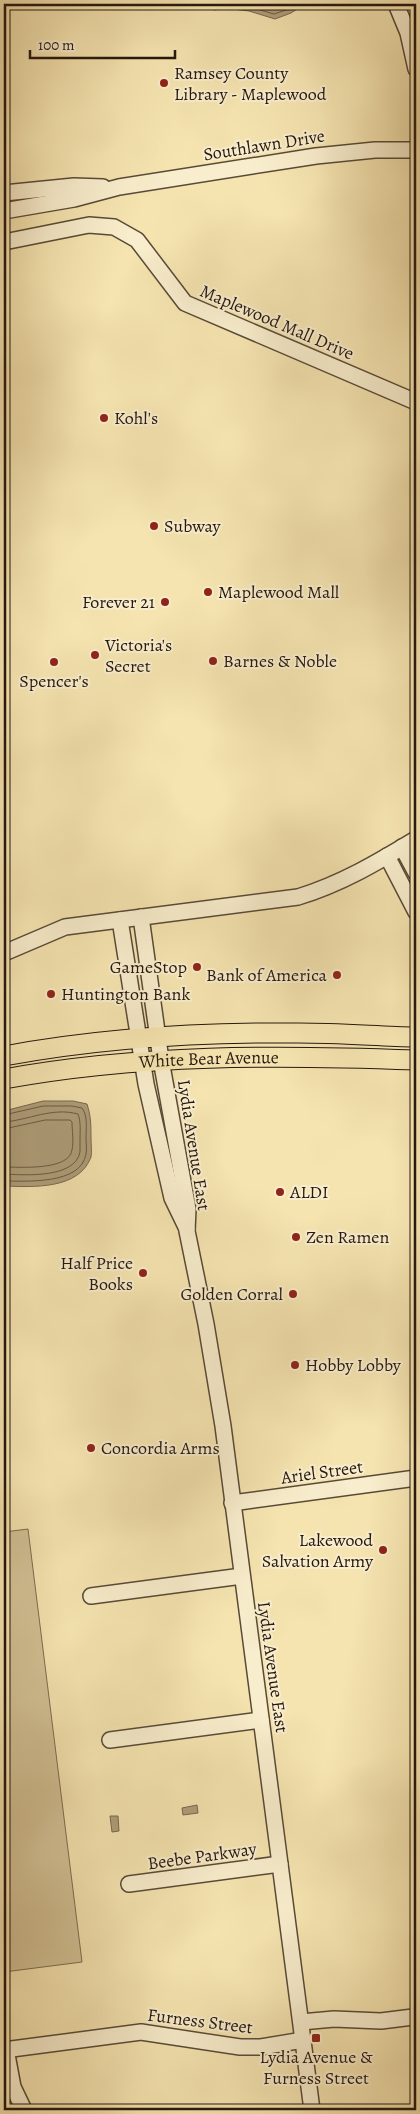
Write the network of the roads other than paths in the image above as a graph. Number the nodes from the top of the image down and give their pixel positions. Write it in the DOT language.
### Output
graph roads {
  1 [pos="396,4"];
  2 [pos="410,22"];
  3 [pos="416,69"];
  4 [pos="416,150"];
  5 [pos="119,187"];
  6 [pos="4,193"];
  7 [pos="4,211"];
  8 [pos="4,242"];
  9 [pos="416,402"];
  10 [pos="416,839"];
  11 [pos="402,848"];
  12 [pos="387,856"];
  13 [pos="416,873"];
  14 [pos="416,912"];
  15 [pos="141,917"];
  16 [pos="120,920"];
  17 [pos="4,953"];
  18 [pos="158,1037"];
  19 [pos="416,1037"];
  20 [pos="138,1039"];
  21 [pos="4,1056"];
  22 [pos="161,1060"];
  23 [pos="416,1060"];
  24 [pos="142,1061"];
  25 [pos="4,1079"];
  26 [pos="188,1230"];
  27 [pos="416,1478"];
  28 [pos="232,1503"];
  29 [pos="242,1576"];
  30 [pos="91,1596"];
  31 [pos="261,1720"];
  32 [pos="110,1740"];
  33 [pos="280,1864"];
  34 [pos="128,1884"];
  35 [pos="413,2017"];
  36 [pos="300,2022"];
  37 [pos="303,2040"];
  38 [pos="5,2050"];
  39 [pos="24,2110"];
  40 [pos="312,2110"];
  1 -- 2 [label="street"];
  2 -- 3 [label="street"];
  4 -- 5 [label="street, Southlawn Drive"];
  5 -- 6 [label="street, Southlawn Drive"];
  5 -- 7 [label="street, Southlawn Drive"];
  8 -- 9 [label="street, Maplewood Mall Drive"];
  10 -- 11 [label="street"];
  11 -- 12 [label="street"];
  11 -- 13 [label="street"];
  12 -- 14 [label="street"];
  12 -- 15 [label="street"];
  15 -- 16 [label="street"];
  15 -- 18 [label="street"];
  16 -- 17 [label="street"];
  16 -- 20 [label="street"];
  18 -- 19 [label="main road, White Bear Avenue"];
  18 -- 20 [label="main road, White Bear Avenue"];
  18 -- 22 [label="street, Lydia Avenue East"];
  20 -- 21 [label="main road, White Bear Avenue"];
  20 -- 24 [label="street, Lydia Avenue East"];
  22 -- 23 [label="main road, White Bear Avenue"];
  22 -- 24 [label="main road, White Bear Avenue"];
  22 -- 26 [label="street, Lydia Avenue East"];
  24 -- 25 [label="main road, White Bear Avenue"];
  24 -- 26 [label="street, Lydia Avenue East"];
  26 -- 28 [label="street, Lydia Avenue East"];
  27 -- 28 [label="street, Ariel Street"];
  28 -- 29 [label="street, Lydia Avenue East"];
  29 -- 30 [label="street"];
  29 -- 31 [label="street, Lydia Avenue East"];
  31 -- 32 [label="street"];
  31 -- 33 [label="street, Lydia Avenue East"];
  33 -- 34 [label="street, Beebe Parkway"];
  33 -- 36 [label="street, Lydia Avenue East"];
  35 -- 36 [label="street"];
  36 -- 37 [label="street, Lydia Avenue East"];
  37 -- 38 [label="street, Furness Street"];
  37 -- 40 [label="street, Lydia Avenue East"];
  38 -- 39 [label="street"];
}
